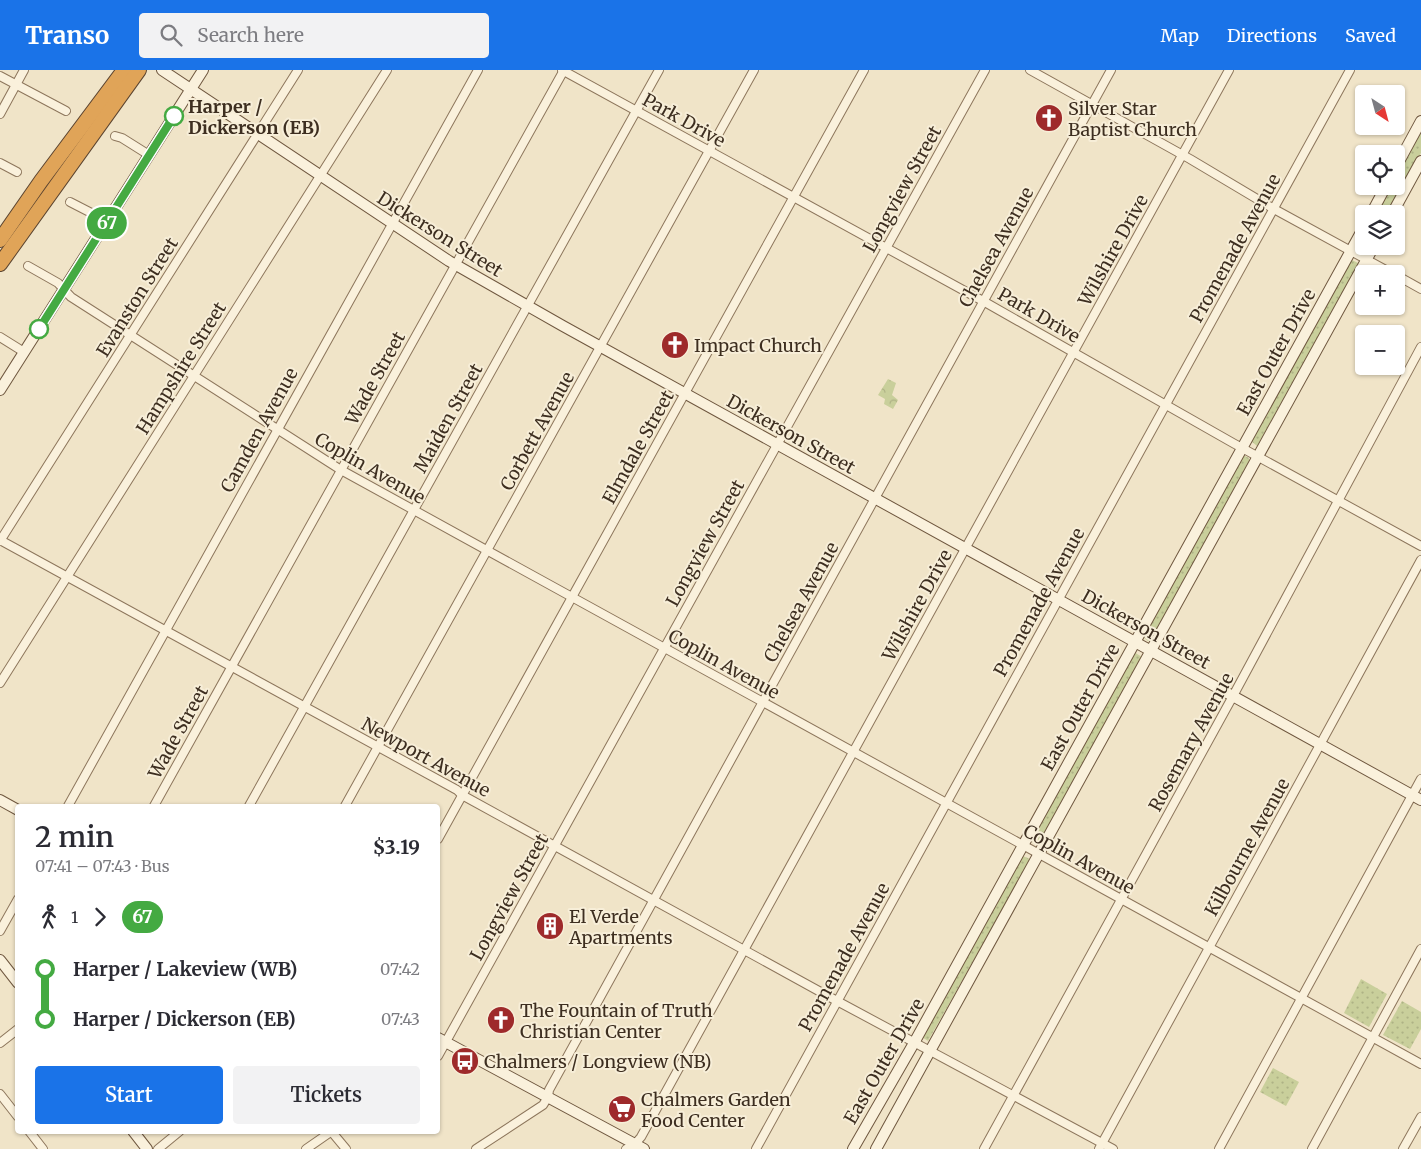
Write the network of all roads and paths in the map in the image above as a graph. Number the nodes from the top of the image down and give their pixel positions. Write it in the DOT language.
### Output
graph roads {
  1 [pos="24,70"];
  2 [pos="124,70"];
  3 [pos="139,70"];
  4 [pos="162,70"];
  5 [pos="203,70"];
  6 [pos="298,70"];
  7 [pos="387,70"];
  8 [pos="478,70"];
  9 [pos="563,70"];
  10 [pos="659,70"];
  11 [pos="754,70"];
  12 [pos="864,70"];
  13 [pos="985,70"];
  14 [pos="1030,70"];
  15 [pos="1111,70"];
  16 [pos="1229,70"];
  17 [pos="1350,70"];
  18 [pos="0,76"];
  19 [pos="16,84"];
  20 [pos="191,89"];
  21 [pos="1092,104"];
  22 [pos="66,111"];
  23 [pos="636,111"];
  24 [pos="0,114"];
  25 [pos="1421,121"];
  26 [pos="258,134"];
  27 [pos="115,136"];
  28 [pos="1405,150"];
  29 [pos="710,151"];
  30 [pos="149,155"];
  31 [pos="1182,155"];
  32 [pos="1421,161"];
  33 [pos="0,163"];
  34 [pos="17,172"];
  35 [pos="321,176"];
  36 [pos="41,181"];
  37 [pos="794,197"];
  38 [pos="70,202"];
  39 [pos="1397,205"];
  40 [pos="1274,208"];
  41 [pos="107,222"];
  42 [pos="392,224"];
  43 [pos="0,225"];
  44 [pos="0,240"];
  45 [pos="1355,243"];
  46 [pos="886,248"];
  47 [pos="1351,250"];
  48 [pos="1369,255"];
  49 [pos="1367,259"];
  50 [pos="0,264"];
  51 [pos="455,265"];
  52 [pos="1378,265"];
  53 [pos="28,266"];
  54 [pos="1405,281"];
  55 [pos="64,290"];
  56 [pos="1421,290"];
  57 [pos="983,301"];
  58 [pos="527,306"];
  59 [pos="130,336"];
  60 [pos="0,337"];
  61 [pos="601,347"];
  62 [pos="1421,347"];
  63 [pos="24,352"];
  64 [pos="1073,352"];
  65 [pos="194,377"];
  66 [pos="0,390"];
  67 [pos="685,394"];
  68 [pos="1166,404"];
  69 [pos="277,429"];
  70 [pos="776,444"];
  71 [pos="1242,448"];
  72 [pos="1258,456"];
  73 [pos="341,470"];
  74 [pos="875,498"];
  75 [pos="1338,500"];
  76 [pos="413,510"];
  77 [pos="0,541"];
  78 [pos="1421,546"];
  79 [pos="965,548"];
  80 [pos="487,551"];
  81 [pos="1421,560"];
  82 [pos="67,577"];
  83 [pos="572,596"];
  84 [pos="1058,599"];
  85 [pos="164,632"];
  86 [pos="1135,641"];
  87 [pos="664,648"];
  88 [pos="1152,650"];
  89 [pos="231,668"];
  90 [pos="0,683"];
  91 [pos="1233,696"];
  92 [pos="762,702"];
  93 [pos="304,707"];
  94 [pos="1320,744"];
  95 [pos="378,748"];
  96 [pos="853,753"];
  97 [pos="1421,779"];
  98 [pos="462,795"];
  99 [pos="1417,797"];
  100 [pos="0,800"];
  101 [pos="69,804"];
  102 [pos="155,804"];
  103 [pos="250,804"];
  104 [pos="346,804"];
  105 [pos="946,804"];
  106 [pos="15,808"];
  107 [pos="440,835"];
  108 [pos="554,845"];
  109 [pos="1023,846"];
  110 [pos="1038,854"];
  111 [pos="1121,899"];
  112 [pos="654,900"];
  113 [pos="15,904"];
  114 [pos="0,931"];
  115 [pos="1209,948"];
  116 [pos="1421,949"];
  117 [pos="744,950"];
  118 [pos="0,960"];
  119 [pos="15,979"];
  120 [pos="1301,998"];
  121 [pos="837,1001"];
  122 [pos="15,1032"];
  123 [pos="1373,1037"];
  124 [pos="441,1040"];
  125 [pos="914,1042"];
  126 [pos="0,1043"];
  127 [pos="930,1051"];
  128 [pos="1421,1064"];
  129 [pos="0,1094"];
  130 [pos="1013,1096"];
  131 [pos="548,1097"];
  132 [pos="15,1112"];
  133 [pos="1421,1117"];
  134 [pos="31,1134"];
  135 [pos="135,1134"];
  136 [pos="176,1134"];
  137 [pos="328,1134"];
  138 [pos="334,1134"];
  139 [pos="1100,1146"];
  140 [pos="635,1148"];
  141 [pos="43,1149"];
  142 [pos="147,1149"];
  143 [pos="158,1149"];
  144 [pos="306,1149"];
  145 [pos="346,1149"];
  146 [pos="476,1149"];
  147 [pos="756,1149"];
  148 [pos="853,1149"];
  149 [pos="876,1149"];
  150 [pos="984,1149"];
  151 [pos="1112,1149"];
  152 [pos="1219,1149"];
  153 [pos="1312,1149"];
  154 [pos="1404,1149"];
  1 -- 19 [label="street"];
  2 -- 36 [label="highway"];
  3 -- 50 [label="highway"];
  4 -- 20 [label="street, Dickerson Street"];
  5 -- 20 [label="street"];
  6 -- 26 [label="street, Evanston Street"];
  7 -- 35 [label="street, Hampshire Street"];
  8 -- 42 [label="street, Camden Avenue"];
  9 -- 23 [label="street, Park Drive"];
  9 -- 51 [label="street, Wade Street"];
  10 -- 23 [label="street, Maiden Street"];
  11 -- 29 [label="street, Corbett Avenue"];
  12 -- 37 [label="street, Elmdale Street"];
  13 -- 46 [label="street, Longview Street"];
  14 -- 21 [label="street"];
  15 -- 21 [label="street, Chelsea Avenue"];
  16 -- 31 [label="street, Wilshire Drive"];
  17 -- 40 [label="street, Promenade Avenue"];
  18 -- 19 [label="street"];
  19 -- 22 [label="street"];
  19 -- 24 [label="street"];
  20 -- 26 [label="street, Dickerson Street"];
  20 -- 30 [label="street"];
  21 -- 31 [label="street"];
  21 -- 57 [label="street, Chelsea Avenue"];
  23 -- 29 [label="street, Park Drive"];
  23 -- 58 [label="street, Maiden Street"];
  25 -- 28 [label="street"];
  26 -- 35 [label="street, Dickerson Street"];
  26 -- 59 [label="street, Evanston Street"];
  27 -- 30 [label="street"];
  29 -- 37 [label="street, Park Drive"];
  29 -- 61 [label="street, Corbett Avenue"];
  30 -- 41 [label="street"];
  31 -- 40 [label="street"];
  31 -- 64 [label="street, Wilshire Drive"];
  32 -- 39 [label="street"];
  33 -- 34 [label="street"];
  35 -- 42 [label="street, Dickerson Street"];
  35 -- 65 [label="street, Hampshire Street"];
  36 -- 43 [label="highway"];
  36 -- 44 [label="highway"];
  37 -- 46 [label="street, Park Drive"];
  37 -- 67 [label="street, Elmdale Street"];
  38 -- 41 [label="street"];
  40 -- 47 [label="street"];
  40 -- 68 [label="street, Promenade Avenue"];
  41 -- 55 [label="street"];
  42 -- 51 [label="street, Dickerson Street"];
  42 -- 69 [label="street, Camden Avenue"];
  45 -- 47 [label="street, East Outer Drive"];
  46 -- 57 [label="street, Park Drive"];
  46 -- 70 [label="street, Longview Street"];
  47 -- 49 [label="street"];
  47 -- 71 [label="street, East Outer Drive"];
  48 -- 49 [label="street, East Outer Drive"];
  49 -- 52 [label="street"];
  49 -- 72 [label="street, East Outer Drive"];
  51 -- 58 [label="street, Dickerson Street"];
  51 -- 73 [label="street, Wade Street"];
  53 -- 55 [label="street, Coplin Avenue"];
  54 -- 56 [label="street"];
  55 -- 59 [label="street, Coplin Avenue"];
  55 -- 63 [label="street"];
  57 -- 64 [label="street, Park Drive"];
  57 -- 74 [label="street, Chelsea Avenue"];
  58 -- 61 [label="street, Dickerson Street"];
  58 -- 76 [label="street, Maiden Street"];
  59 -- 65 [label="street, Coplin Avenue"];
  59 -- 77 [label="street, Evanston Street"];
  60 -- 63 [label="street"];
  61 -- 67 [label="street, Dickerson Street"];
  61 -- 80 [label="street, Corbett Avenue"];
  62 -- 75 [label="street, Rosemary Avenue"];
  63 -- 66 [label="street"];
  64 -- 68 [label="street, Park Drive"];
  64 -- 79 [label="street, Wilshire Drive"];
  65 -- 69 [label="street, Coplin Avenue"];
  65 -- 82 [label="street, Hampshire Street"];
  67 -- 70 [label="street, Dickerson Street"];
  67 -- 83 [label="street, Elmdale Street"];
  68 -- 71 [label="street, Park Drive"];
  68 -- 84 [label="street, Promenade Avenue"];
  69 -- 73 [label="street, Coplin Avenue"];
  69 -- 85 [label="street, Camden Avenue"];
  70 -- 74 [label="street, Dickerson Street"];
  70 -- 87 [label="street, Longview Street"];
  71 -- 72 [label="street, Park Drive"];
  71 -- 86 [label="street, East Outer Drive"];
  72 -- 75 [label="street, Park Drive"];
  72 -- 88 [label="street, East Outer Drive"];
  73 -- 76 [label="street, Coplin Avenue"];
  73 -- 89 [label="street, Wade Street"];
  74 -- 79 [label="street, Dickerson Street"];
  74 -- 92 [label="street, Chelsea Avenue"];
  75 -- 78 [label="street, Park Drive"];
  75 -- 91 [label="street, Rosemary Avenue"];
  76 -- 80 [label="street, Coplin Avenue"];
  76 -- 93 [label="street, Maiden Street"];
  77 -- 82 [label="street, Newport Avenue"];
  79 -- 84 [label="street, Dickerson Street"];
  79 -- 96 [label="street, Wilshire Drive"];
  80 -- 83 [label="street, Coplin Avenue"];
  80 -- 95 [label="street, Corbett Avenue"];
  81 -- 94 [label="street, Kilbourne Avenue"];
  82 -- 85 [label="street, Newport Avenue"];
  82 -- 90 [label="street, Hampshire Street"];
  83 -- 87 [label="street, Coplin Avenue"];
  83 -- 98 [label="street, Elmdale Street"];
  84 -- 86 [label="street, Dickerson Street"];
  84 -- 105 [label="street, Promenade Avenue"];
  85 -- 89 [label="street, Newport Avenue"];
  85 -- 101 [label="street, Camden Avenue"];
  86 -- 88 [label="street, Dickerson Street"];
  86 -- 109 [label="street, East Outer Drive"];
  87 -- 92 [label="street, Coplin Avenue"];
  87 -- 108 [label="street, Longview Street"];
  88 -- 91 [label="street, Dickerson Street"];
  88 -- 110 [label="street, East Outer Drive"];
  89 -- 93 [label="street, Newport Avenue"];
  89 -- 102 [label="street, Wade Street"];
  91 -- 94 [label="street, Dickerson Street"];
  91 -- 111 [label="street, Rosemary Avenue"];
  92 -- 96 [label="street, Coplin Avenue"];
  92 -- 112 [label="street, Chelsea Avenue"];
  93 -- 95 [label="street, Newport Avenue"];
  93 -- 103 [label="street, Maiden Street"];
  94 -- 99 [label="street, Dickerson Street"];
  94 -- 115 [label="street, Kilbourne Avenue"];
  95 -- 98 [label="street, Newport Avenue"];
  95 -- 104 [label="street, Corbett Avenue"];
  96 -- 105 [label="street, Coplin Avenue"];
  96 -- 117 [label="street, Wilshire Drive"];
  97 -- 99 [label="street"];
  98 -- 107 [label="street, Elmdale Street"];
  98 -- 108 [label="street, Newport Avenue"];
  99 -- 120 [label="street"];
  100 -- 106 [label="street"];
  105 -- 109 [label="street, Coplin Avenue"];
  105 -- 121 [label="street, Promenade Avenue"];
  108 -- 112 [label="street, Newport Avenue"];
  108 -- 124 [label="street, Longview Street"];
  109 -- 110 [label="street, Coplin Avenue"];
  109 -- 125 [label="street, East Outer Drive"];
  110 -- 111 [label="street, Coplin Avenue"];
  110 -- 127 [label="street, East Outer Drive"];
  111 -- 115 [label="street, Coplin Avenue"];
  111 -- 130 [label="street, Rosemary Avenue"];
  112 -- 117 [label="street, Newport Avenue"];
  112 -- 131 [label="street, Chelsea Avenue"];
  113 -- 114 [label="street"];
  115 -- 120 [label="street, Coplin Avenue"];
  115 -- 139 [label="street, Kilbourne Avenue"];
  116 -- 123 [label="street"];
  117 -- 121 [label="street, Newport Avenue"];
  117 -- 140 [label="street, Wilshire Drive"];
  118 -- 119 [label="street"];
  120 -- 123 [label="street, Coplin Avenue"];
  120 -- 152 [label="street"];
  121 -- 125 [label="street, Newport Avenue"];
  121 -- 147 [label="street, Promenade Avenue"];
  122 -- 126 [label="street"];
  123 -- 128 [label="street, Coplin Avenue"];
  123 -- 153 [label="street"];
  124 -- 131 [label="street"];
  125 -- 127 [label="street, Newport Avenue"];
  125 -- 148 [label="street, East Outer Drive"];
  127 -- 130 [label="street"];
  127 -- 149 [label="street, East Outer Drive"];
  129 -- 132 [label="street"];
  130 -- 139 [label="street"];
  130 -- 150 [label="street, Rosemary Avenue"];
  131 -- 140 [label="street"];
  131 -- 146 [label="street, Chelsea Avenue"];
  133 -- 154 [label="street"];
  134 -- 141 [label="street"];
  135 -- 142 [label="street"];
  136 -- 143 [label="street"];
  137 -- 144 [label="street"];
  138 -- 145 [label="street"];
  139 -- 151 [label="street"];
}
